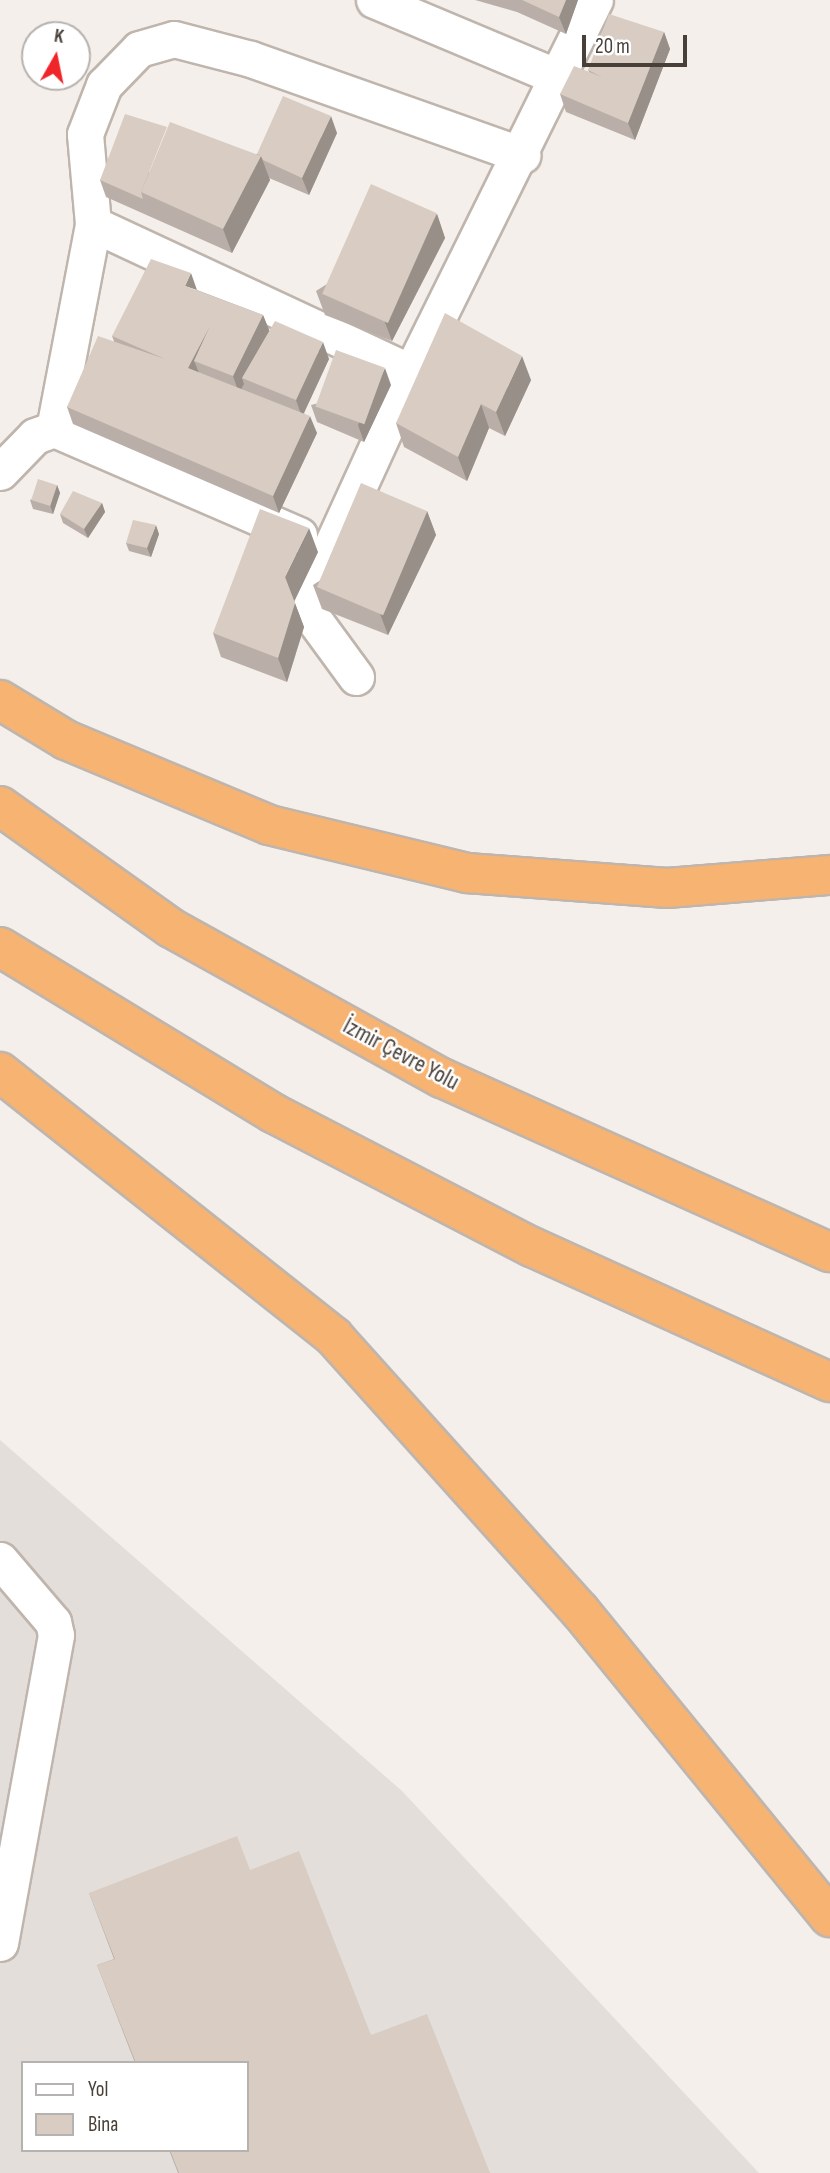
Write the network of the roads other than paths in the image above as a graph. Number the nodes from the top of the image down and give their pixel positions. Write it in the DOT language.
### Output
graph roads {
  1 [pos="374,0"];
  2 [pos="595,0"];
  3 [pos="555,76"];
  4 [pos="522,155"];
  5 [pos="93,224"];
  6 [pos="411,372"];
  7 [pos="54,429"];
  8 [pos="0,472"];
  9 [pos="327,547"];
  10 [pos="356,677"];
  11 [pos="0,700"];
  12 [pos="0,806"];
  13 [pos="830,875"];
  14 [pos="0,947"];
  15 [pos="0,1072"];
  16 [pos="830,1252"];
  17 [pos="830,1382"];
  18 [pos="0,1560"];
  19 [pos="830,1917"];
  20 [pos="0,1943"];
  1 -- 3 [label="street"];
  2 -- 3 [label="street"];
  3 -- 4 [label="street"];
  4 -- 5 [label="street"];
  4 -- 6 [label="street"];
  5 -- 6 [label="street"];
  5 -- 7 [label="street"];
  6 -- 9 [label="street"];
  7 -- 8 [label="street"];
  7 -- 9 [label="street"];
  9 -- 10 [label="street"];
  11 -- 13 [label="highway"];
  12 -- 16 [label="highway, İzmir Çevre Yolu"];
  14 -- 17 [label="highway"];
  15 -- 19 [label="highway"];
  18 -- 20 [label="street"];
}
